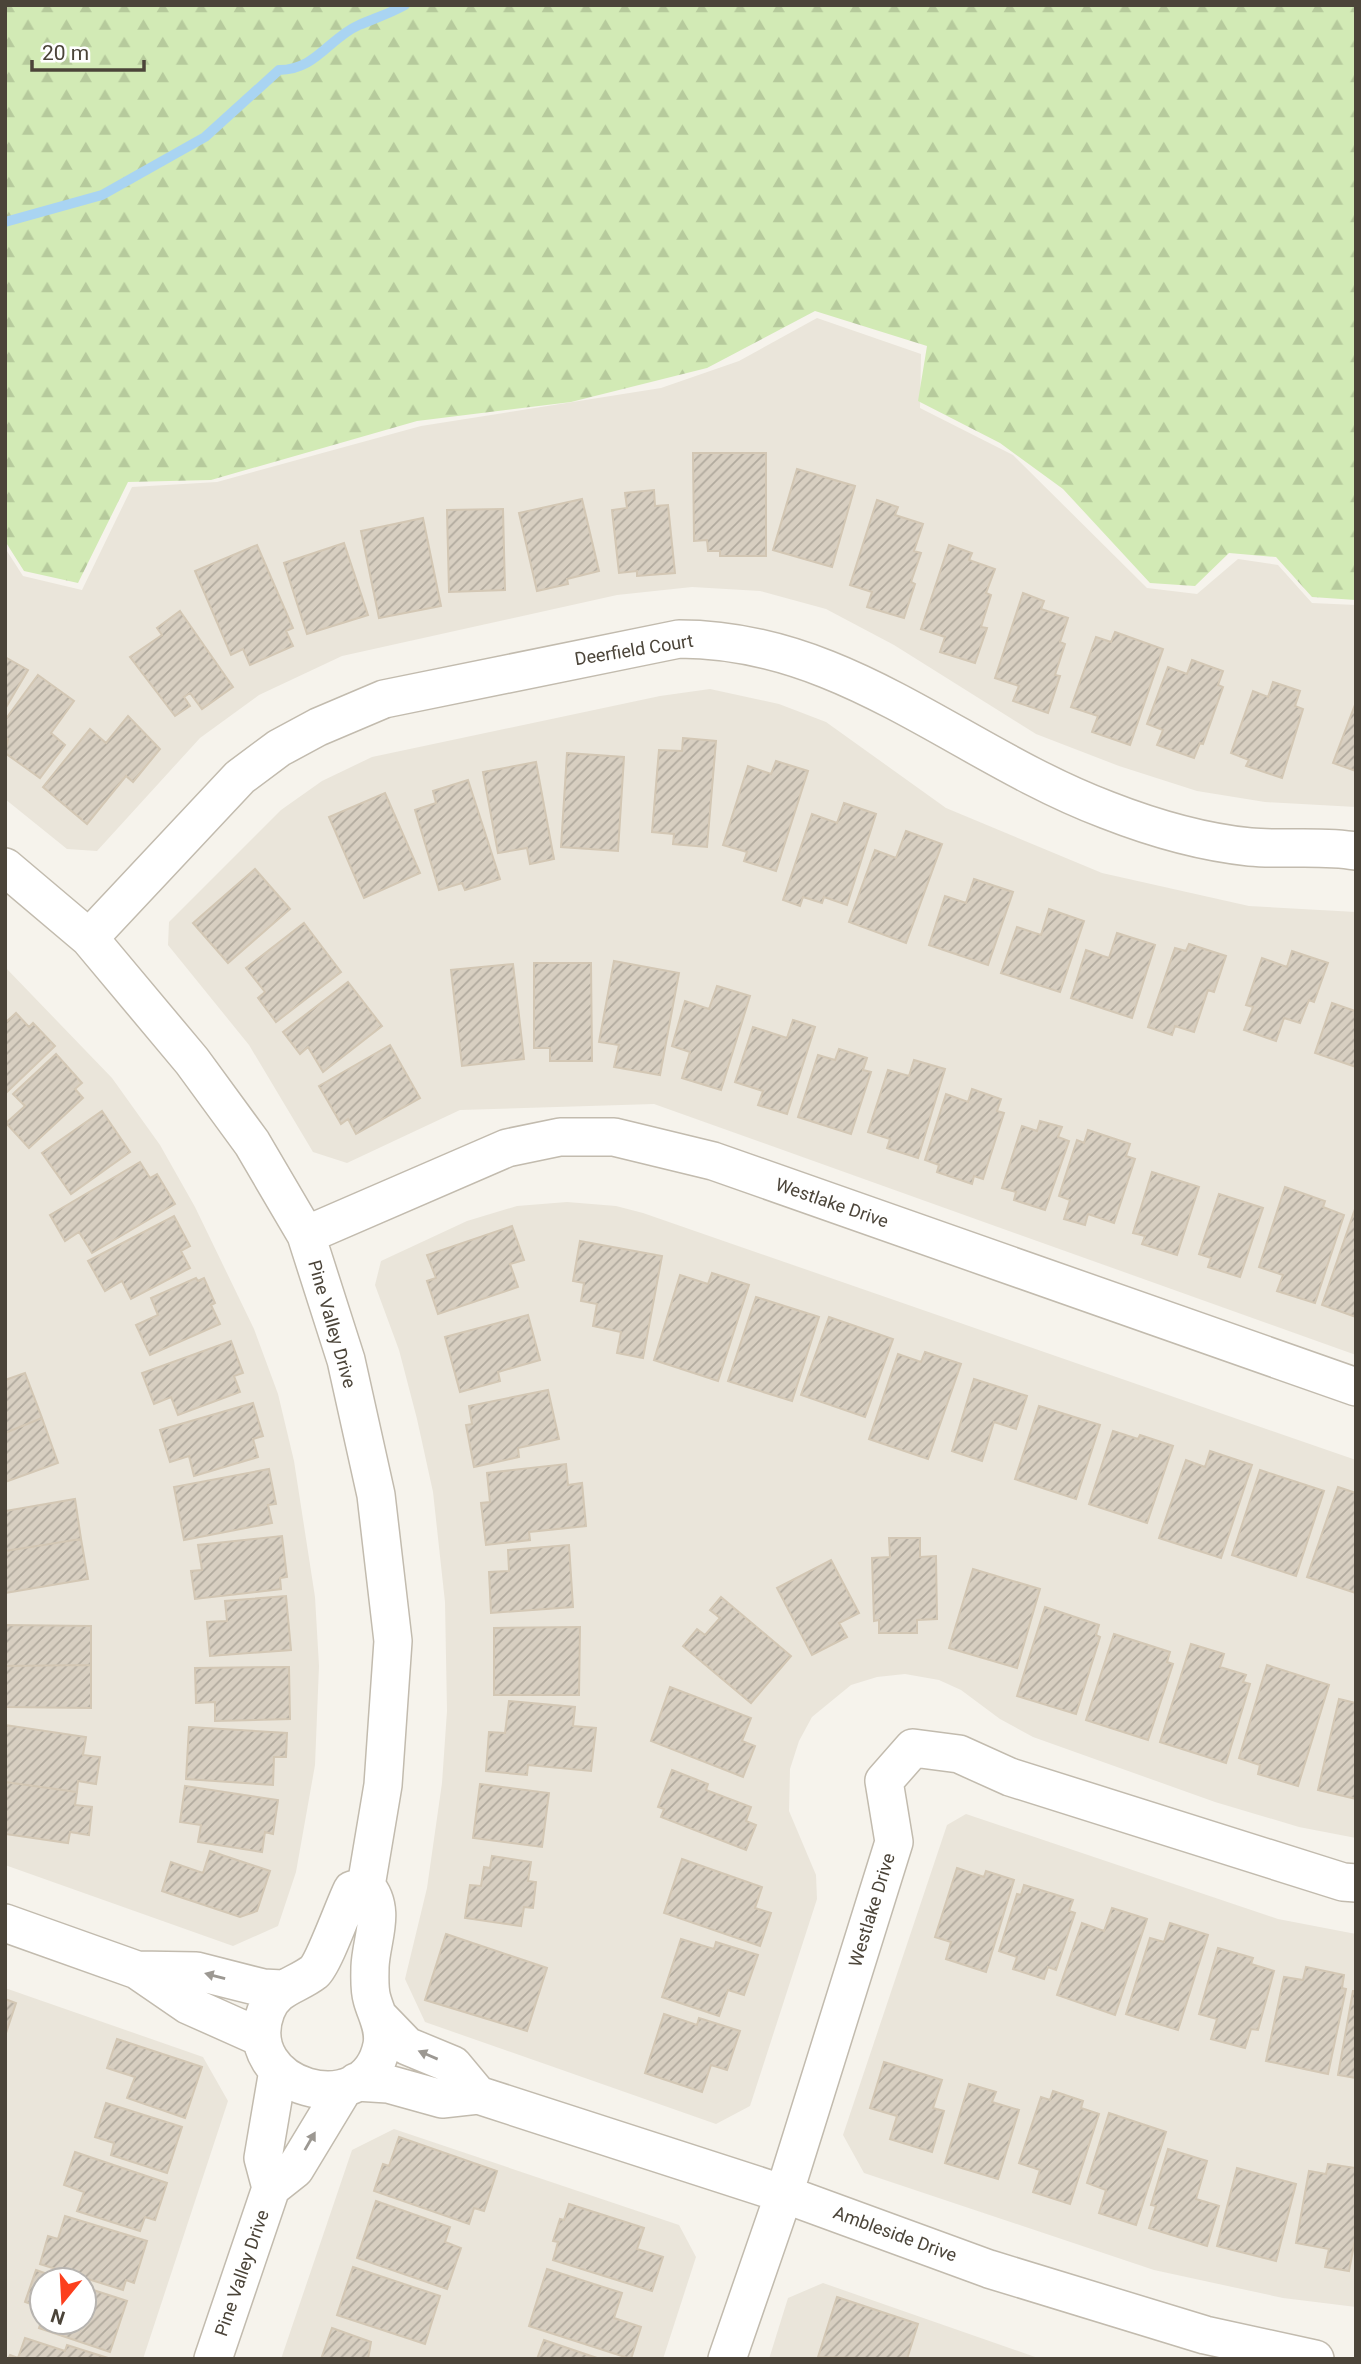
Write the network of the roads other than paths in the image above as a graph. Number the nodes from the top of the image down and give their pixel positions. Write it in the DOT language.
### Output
graph roads {
  1 [pos="1356,851"];
  2 [pos="5,867"];
  3 [pos="89,938"];
  4 [pos="306,1235"];
  5 [pos="1356,1387"];
  6 [pos="1356,1883"];
  7 [pos="366,1886"];
  8 [pos="5,1923"];
  9 [pos="137,1970"];
  10 [pos="314,1972"];
  11 [pos="282,1989"];
  12 [pos="375,2007"];
  13 [pos="270,2054"];
  14 [pos="350,2085"];
  15 [pos="478,2095"];
  16 [pos="271,2188"];
  17 [pos="784,2193"];
  18 [pos="213,2359"];
  19 [pos="727,2359"];
  20 [pos="1315,2359"];
  1 -- 3 [label="street, Deerfield Court"];
  2 -- 3 [label="street, Pine Valley Drive"];
  3 -- 4 [label="street, Pine Valley Drive"];
  4 -- 5 [label="street, Westlake Drive"];
  4 -- 7 [label="street, Pine Valley Drive"];
  6 -- 17 [label="street, Westlake Drive"];
  7 -- 10 [label="street"];
  7 -- 12 [label="street, Pine Valley Drive"];
  8 -- 9 [label="street"];
  11 -- 9 [label="street, one-way"];
  9 -- 13 [label="street"];
  10 -- 11 [label="street"];
  10 -- 12 [label="street"];
  11 -- 13 [label="street, Pine Valley Drive"];
  12 -- 14 [label="street, Pine Valley Drive"];
  15 -- 12 [label="street, one-way"];
  13 -- 14 [label="street"];
  13 -- 16 [label="street, Pine Valley Drive"];
  14 -- 15 [label="street, Ambleside Drive"];
  16 -- 14 [label="street, Pine Valley Drive, one-way"];
  15 -- 17 [label="street, Ambleside Drive"];
  16 -- 18 [label="street, Pine Valley Drive"];
  17 -- 19 [label="street, Westlake Drive"];
  17 -- 20 [label="street, Ambleside Drive"];
}
